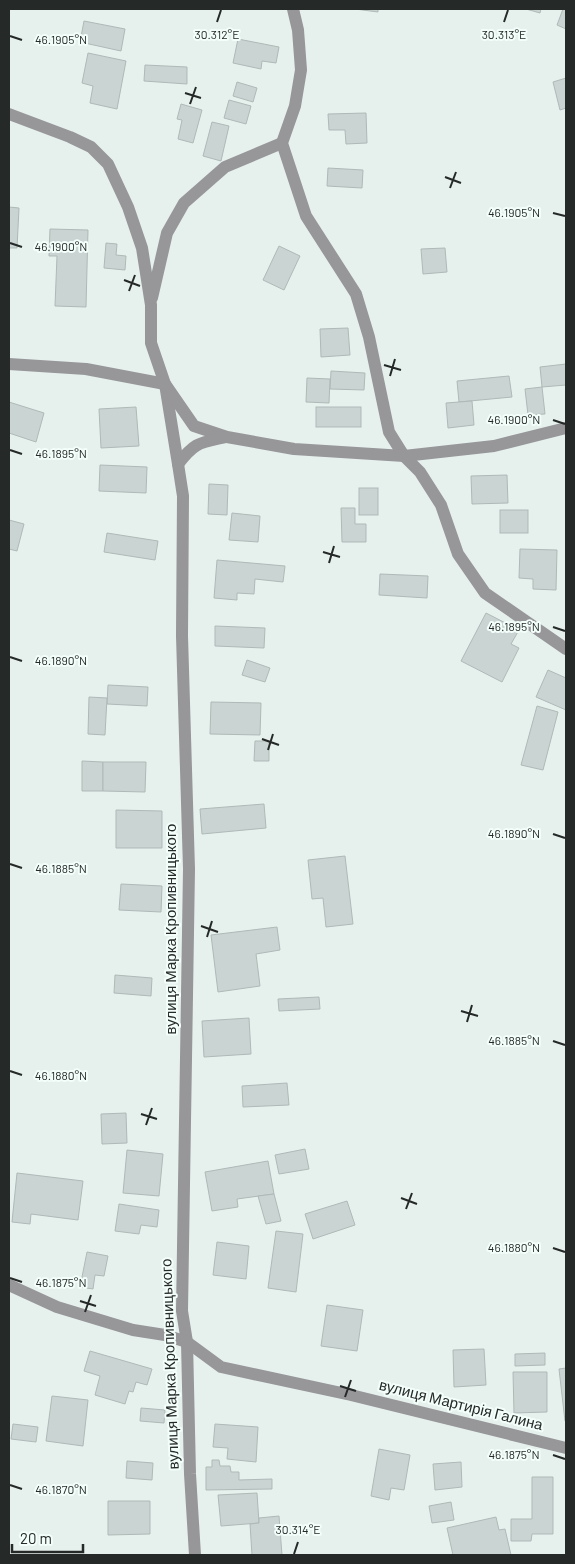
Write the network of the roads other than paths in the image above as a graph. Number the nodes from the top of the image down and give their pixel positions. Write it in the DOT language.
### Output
graph roads {
  1 [pos="293,9"];
  2 [pos="9,114"];
  3 [pos="282,143"];
  4 [pos="151,305"];
  5 [pos="9,364"];
  6 [pos="165,384"];
  7 [pos="566,428"];
  8 [pos="227,437"];
  9 [pos="404,456"];
  10 [pos="178,464"];
  11 [pos="566,649"];
  12 [pos="9,1285"];
  13 [pos="187,1342"];
  14 [pos="566,1448"];
  15 [pos="195,1555"];
  1 -- 3 [label="street"];
  2 -- 4 [label="street"];
  3 -- 4 [label="street"];
  3 -- 9 [label="street"];
  4 -- 6 [label="street, вулиця Марка Кропивницького"];
  5 -- 6 [label="street"];
  6 -- 8 [label="street"];
  6 -- 10 [label="street, вулиця Марка Кропивницького"];
  7 -- 9 [label="street"];
  8 -- 9 [label="street"];
  8 -- 10 [label="street"];
  9 -- 11 [label="street"];
  10 -- 13 [label="street, вулиця Марка Кропивницького"];
  12 -- 13 [label="street, вулиця Мартирія Галина"];
  13 -- 14 [label="street, вулиця Мартирія Галина"];
  13 -- 15 [label="street, вулиця Марка Кропивницького"];
}
